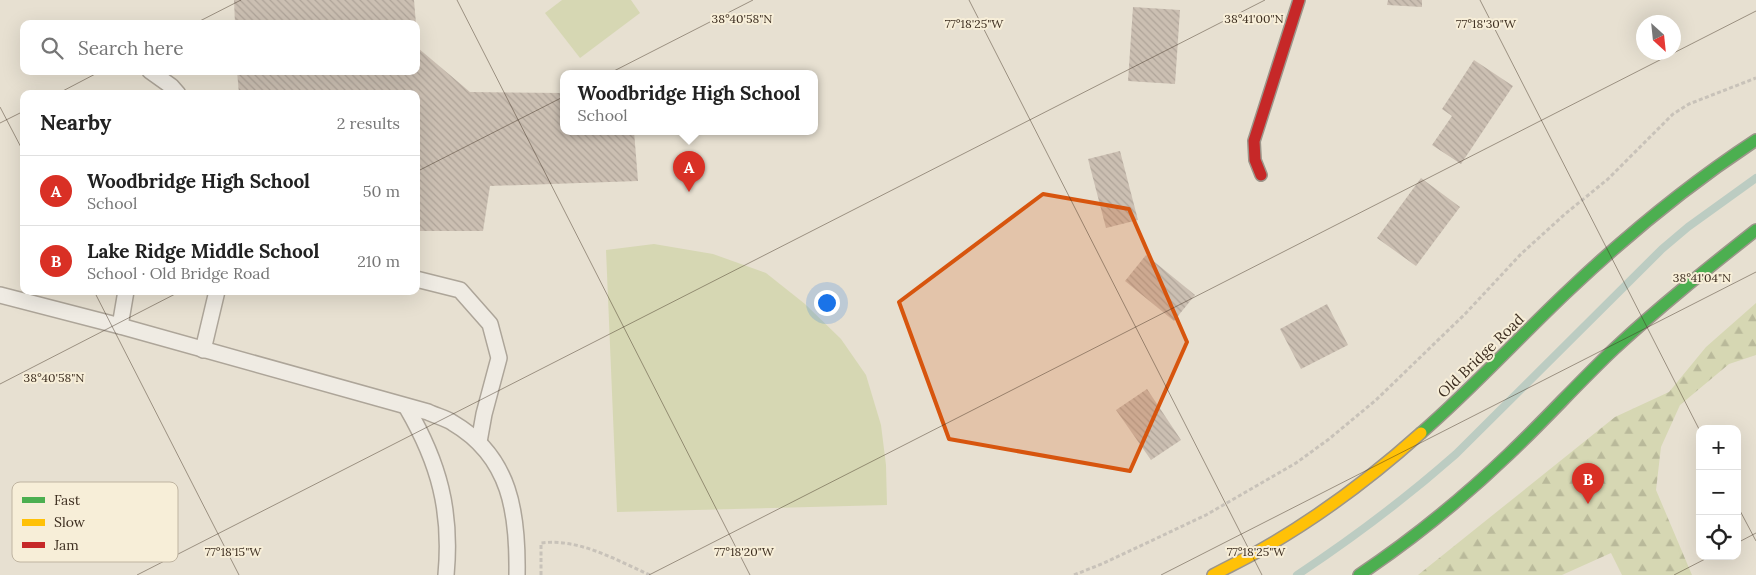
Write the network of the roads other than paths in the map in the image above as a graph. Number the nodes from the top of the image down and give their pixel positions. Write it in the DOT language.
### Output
graph roads {
  1 [pos="1299,0"];
  2 [pos="156,75"];
  3 [pos="174,90"];
  4 [pos="1756,140"];
  5 [pos="1261,175"];
  6 [pos="1756,230"];
  7 [pos="420,281"];
  8 [pos="125,295"];
  9 [pos="216,295"];
  10 [pos="0,296"];
  11 [pos="120,326"];
  12 [pos="203,350"];
  13 [pos="407,408"];
  14 [pos="479,442"];
  15 [pos="446,575"];
  16 [pos="517,575"];
  17 [pos="1213,575"];
  18 [pos="1359,575"];
  1 -- 5 [label="main road"];
  2 -- 3 [label="lane"];
  4 -- 17 [label="main road, Old Bridge Road"];
  6 -- 18 [label="main road"];
  7 -- 14 [label="lane"];
  8 -- 11 [label="lane"];
  9 -- 12 [label="lane"];
  10 -- 11 [label="lane"];
  11 -- 12 [label="lane"];
  12 -- 13 [label="lane"];
  13 -- 14 [label="lane"];
  13 -- 15 [label="lane"];
  14 -- 16 [label="lane"];
}
